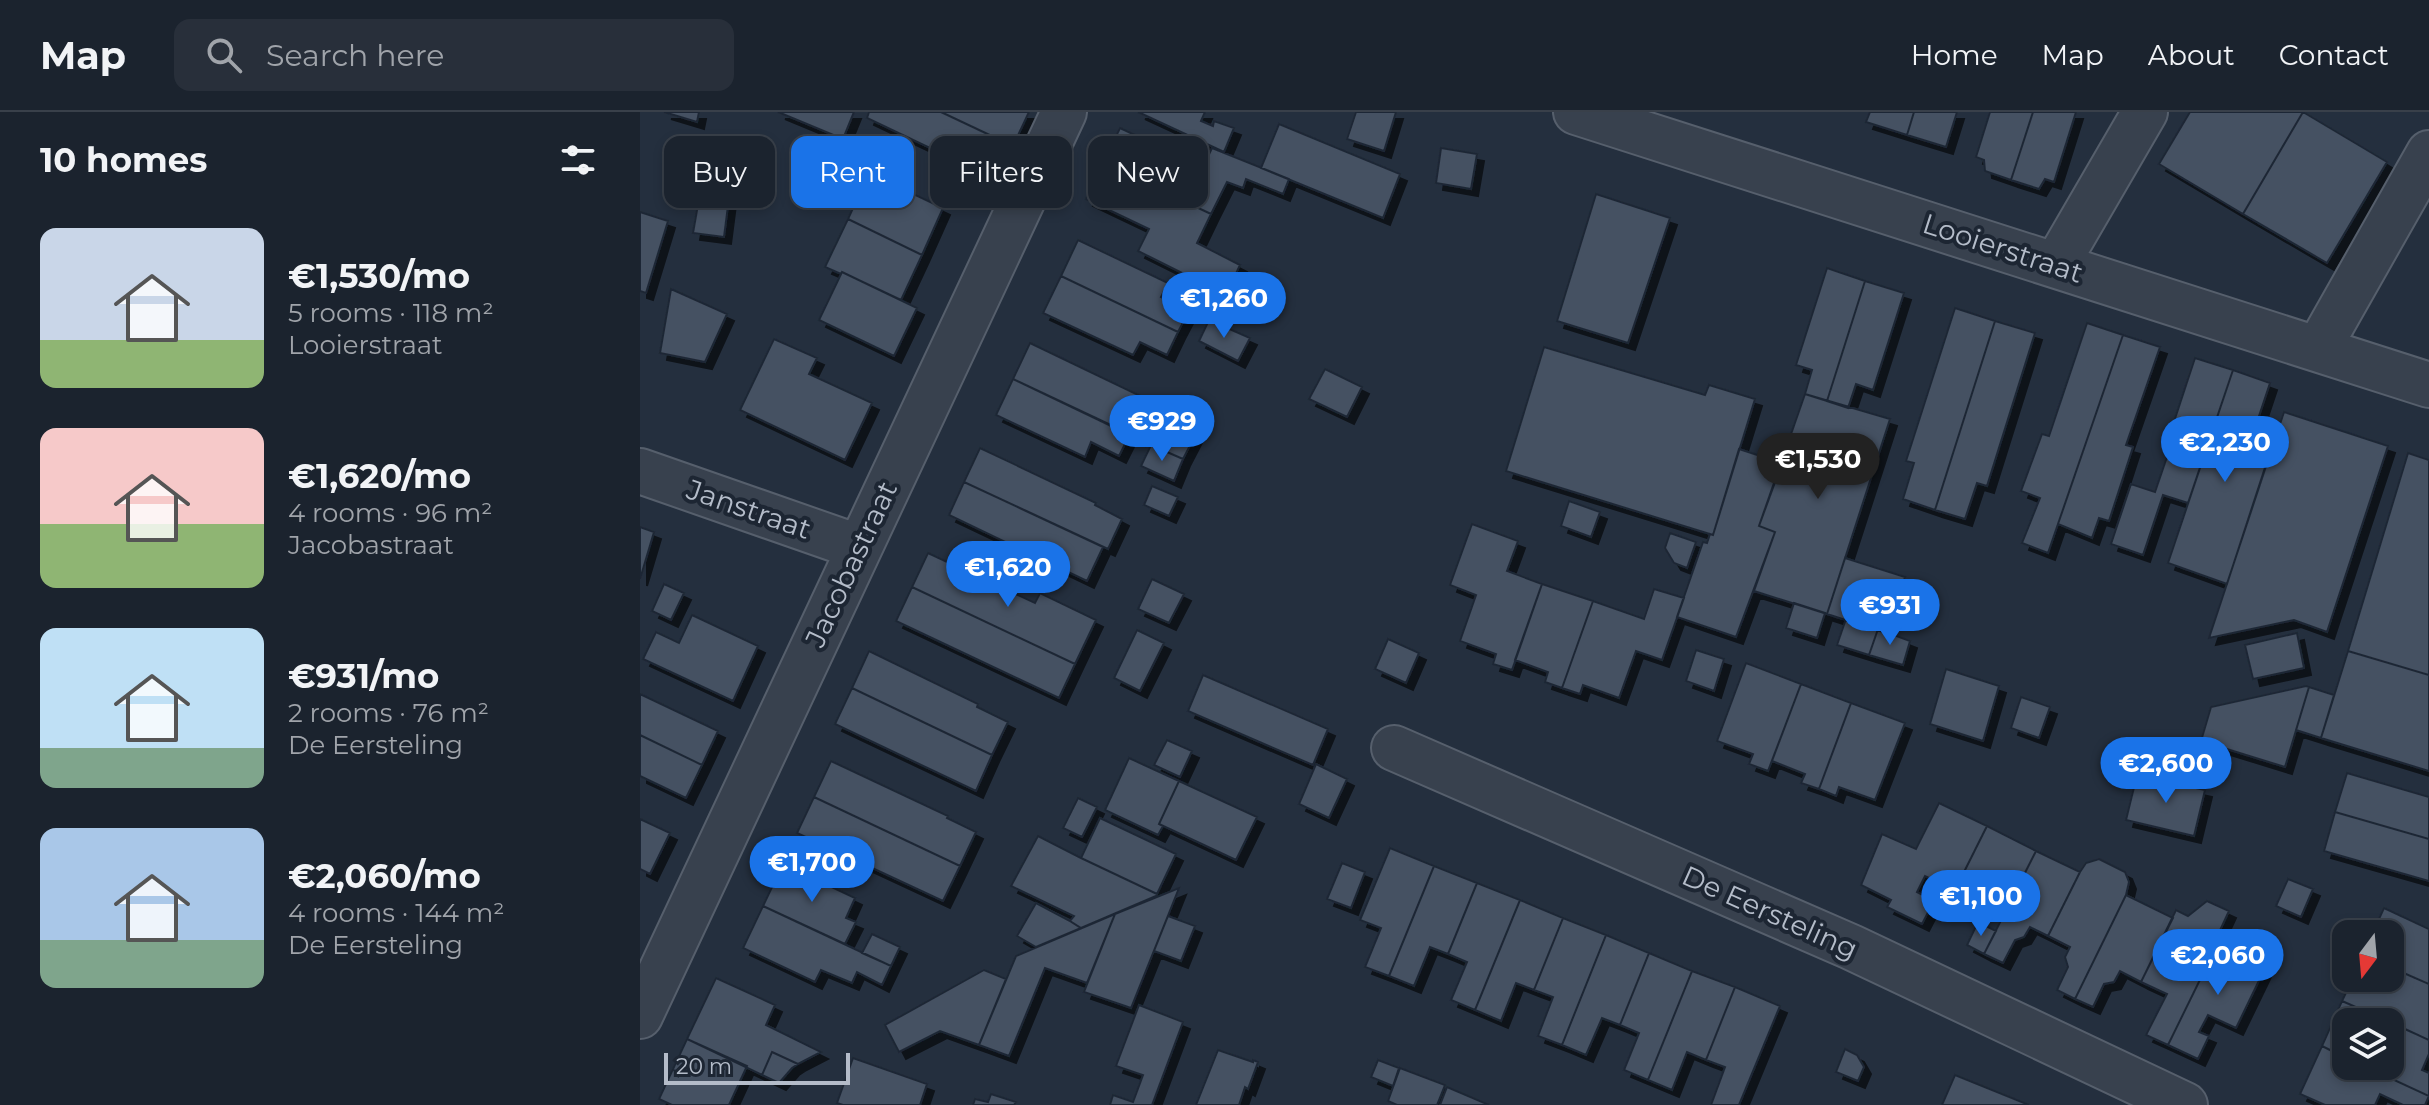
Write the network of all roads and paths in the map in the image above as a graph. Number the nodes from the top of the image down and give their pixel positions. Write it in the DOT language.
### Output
graph roads {
  1 [pos="1064,112"];
  2 [pos="1576,112"];
  3 [pos="2145,112"];
  4 [pos="2429,153"];
  5 [pos="2056,265"];
  6 [pos="2318,349"];
  7 [pos="2429,385"];
  8 [pos="640,471"];
  9 [pos="858,547"];
  10 [pos="1394,748"];
  11 [pos="640,1016"];
  12 [pos="2185,1105"];
  1 -- 9 [label="street, Jacobastraat"];
  2 -- 5 [label="street, Looierstraat"];
  3 -- 5 [label="street"];
  4 -- 6 [label="street"];
  5 -- 6 [label="street, Looierstraat"];
  6 -- 7 [label="street, Looierstraat"];
  8 -- 9 [label="street, Janstraat"];
  9 -- 11 [label="street, Jacobastraat"];
  10 -- 12 [label="street, De Eersteling"];
}
